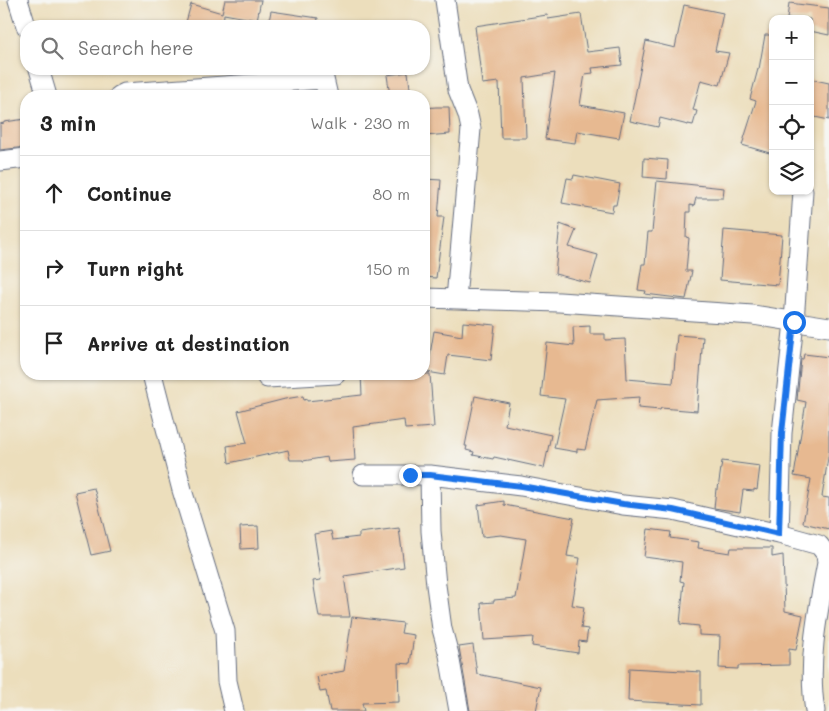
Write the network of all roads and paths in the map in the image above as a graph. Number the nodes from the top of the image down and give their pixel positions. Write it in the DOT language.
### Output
graph roads {
  1 [pos="18,0"];
  2 [pos="445,0"];
  3 [pos="24,20"];
  4 [pos="41,75"];
  5 [pos="45,90"];
  6 [pos="186,90"];
  7 [pos="327,90"];
  8 [pos="20,159"];
  9 [pos="0,161"];
  10 [pos="803,195"];
  11 [pos="430,298"];
  12 [pos="456,299"];
  13 [pos="794,322"];
  14 [pos="829,327"];
  15 [pos="154,380"];
  16 [pos="363,475"];
  17 [pos="430,475"];
  18 [pos="779,534"];
  19 [pos="234,711"];
  20 [pos="459,711"];
  21 [pos="815,711"];
  1 -- 3 [label="street"];
  2 -- 12 [label="street"];
  4 -- 5 [label="street"];
  6 -- 7 [label="street"];
  8 -- 9 [label="street"];
  10 -- 13 [label="street"];
  11 -- 12 [label="street"];
  12 -- 13 [label="street"];
  13 -- 14 [label="street"];
  13 -- 18 [label="street"];
  15 -- 19 [label="street"];
  16 -- 17 [label="street"];
  17 -- 18 [label="street"];
  17 -- 20 [label="street"];
  18 -- 21 [label="street"];
}
